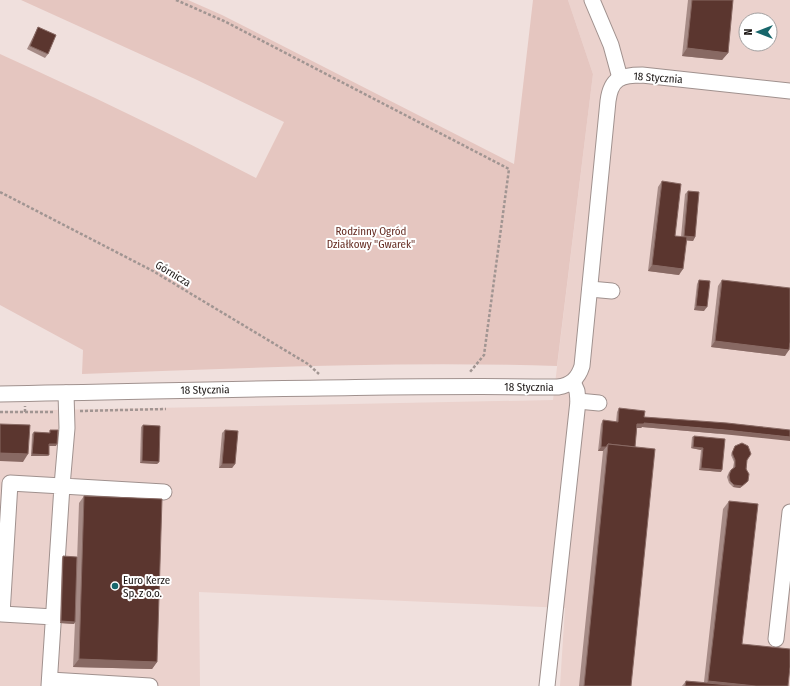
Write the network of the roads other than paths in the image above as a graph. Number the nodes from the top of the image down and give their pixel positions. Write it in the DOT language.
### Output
graph roads {
  1 [pos="592,0"];
  2 [pos="620,78"];
  3 [pos="790,91"];
  4 [pos="590,289"];
  5 [pos="612,291"];
  6 [pos="573,382"];
  7 [pos="66,393"];
  8 [pos="0,394"];
  9 [pos="578,401"];
  10 [pos="599,403"];
  11 [pos="62,486"];
  12 [pos="164,492"];
  13 [pos="790,512"];
  14 [pos="54,617"];
  15 [pos="776,639"];
  16 [pos="50,683"];
  17 [pos="150,686"];
  18 [pos="547,686"];
  1 -- 2 [label="street"];
  2 -- 3 [label="street, 18 Stycznia"];
  2 -- 4 [label="street, 18 Stycznia"];
  4 -- 5 [label="street"];
  4 -- 6 [label="street, 18 Stycznia"];
  6 -- 7 [label="street, 18 Stycznia"];
  6 -- 9 [label="street"];
  7 -- 8 [label="street, 18 Stycznia"];
  7 -- 11 [label="street"];
  9 -- 10 [label="street"];
  9 -- 18 [label="street"];
  11 -- 12 [label="street"];
  11 -- 14 [label="street"];
  11 -- 14 [label="street"];
  13 -- 15 [label="street"];
  14 -- 16 [label="street"];
  16 -- 17 [label="street"];
}
